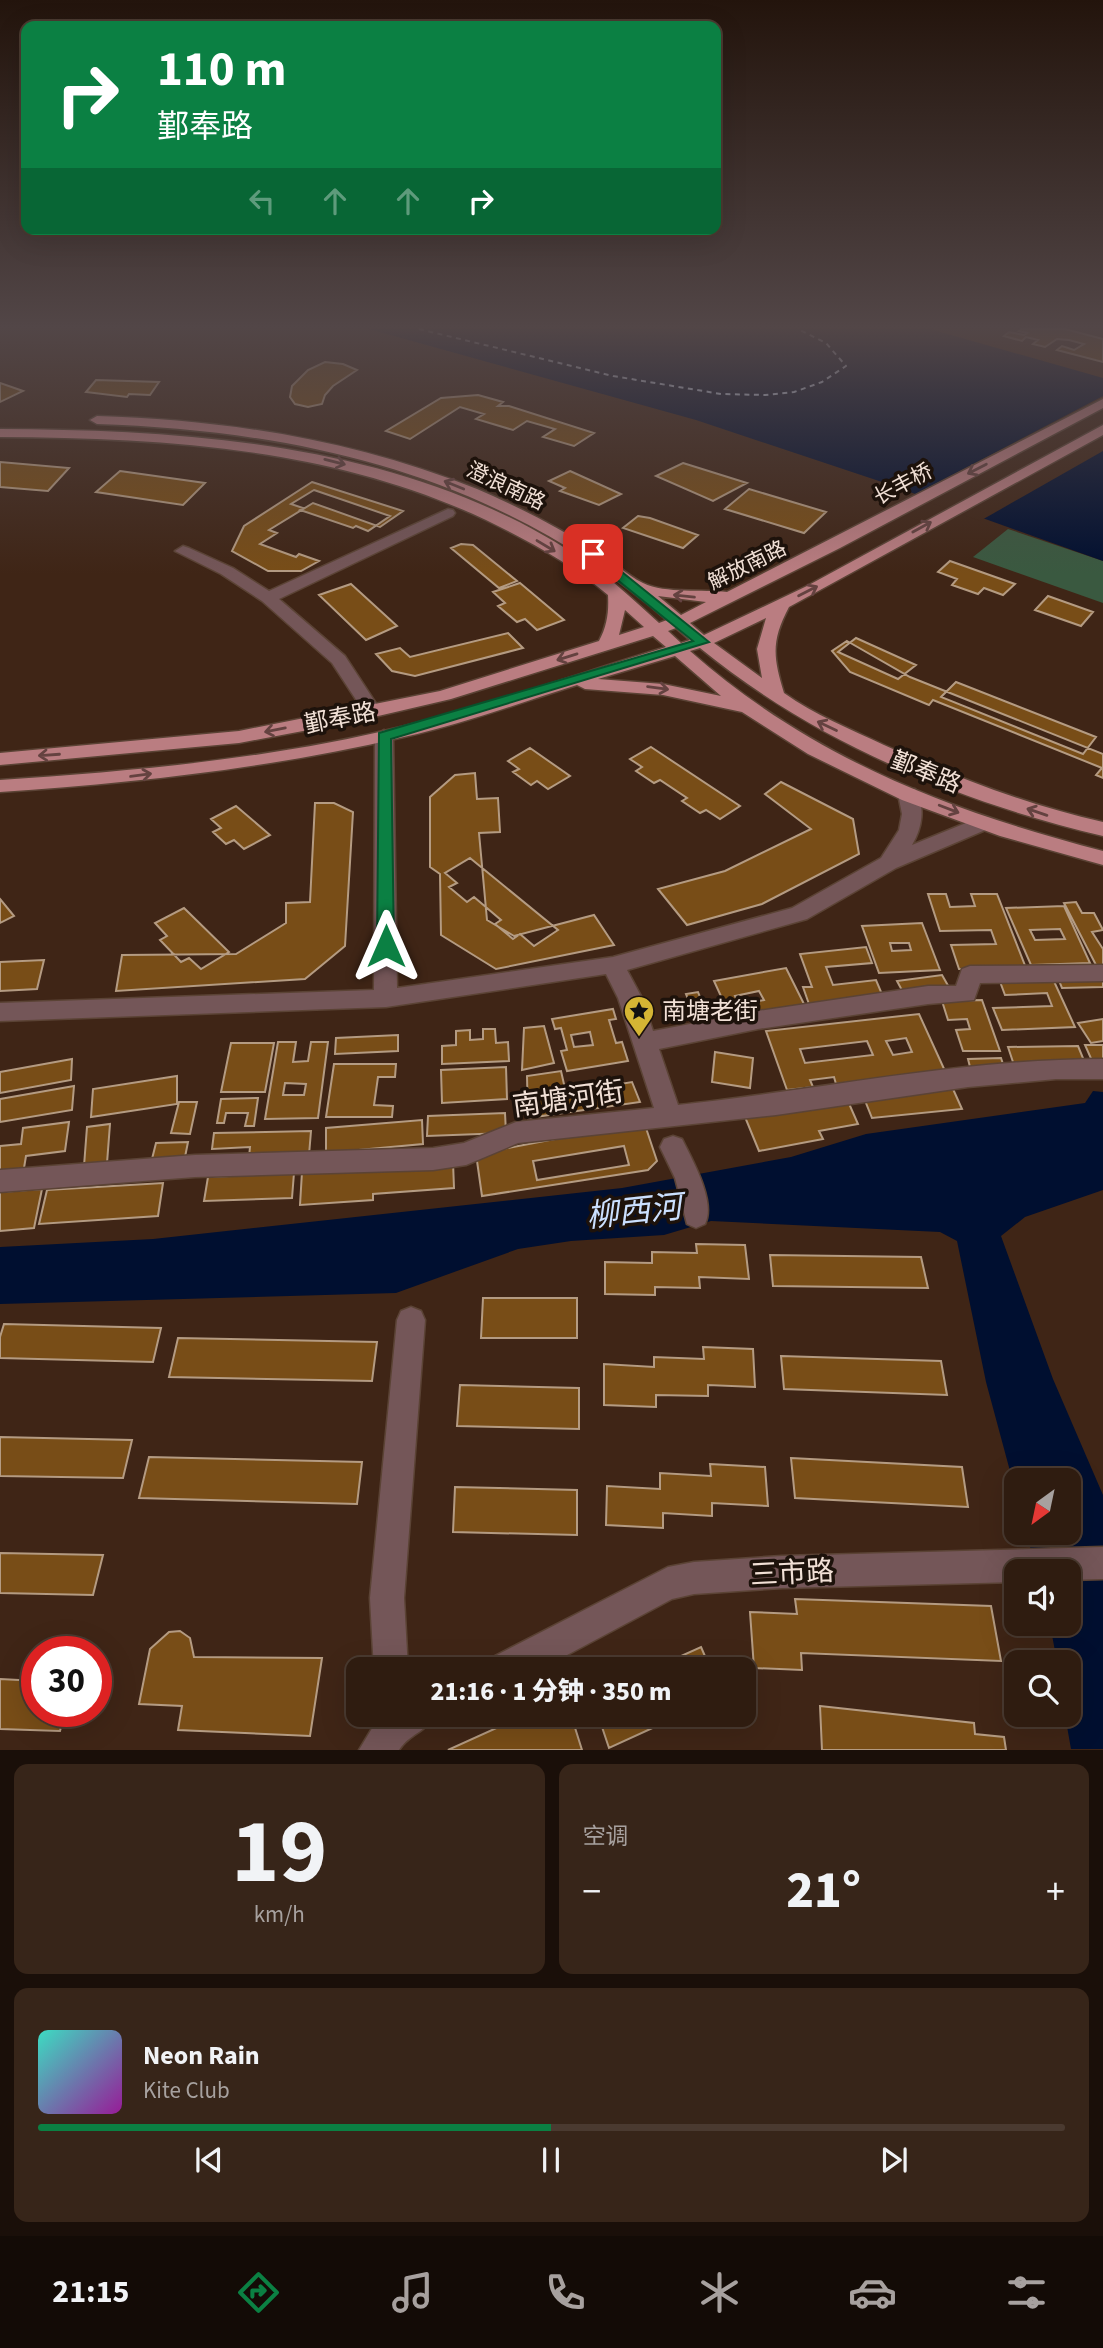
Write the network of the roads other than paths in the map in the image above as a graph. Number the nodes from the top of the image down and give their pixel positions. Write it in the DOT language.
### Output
graph roads {
  1 [pos="1089,411"];
  2 [pos="0,423"];
  3 [pos="1103,429"];
  4 [pos="0,433"];
  5 [pos="443,495"];
  6 [pos="448,513"];
  7 [pos="488,516"];
  8 [pos="835,545"];
  9 [pos="183,551"];
  10 [pos="636,586"];
  11 [pos="615,593"];
  12 [pos="733,596"];
  13 [pos="268,598"];
  14 [pos="782,604"];
  15 [pos="679,622"];
  16 [pos="655,629"];
  17 [pos="702,642"];
  18 [pos="606,645"];
  19 [pos="679,649"];
  20 [pos="566,684"];
  21 [pos="776,696"];
  22 [pos="372,711"];
  23 [pos="757,713"];
  24 [pos="384,736"];
  25 [pos="0,759"];
  26 [pos="0,786"];
  27 [pos="908,794"];
  28 [pos="983,822"];
  29 [pos="1103,830"];
  30 [pos="1103,858"];
  31 [pos="889,863"];
  32 [pos="613,965"];
  33 [pos="1103,974"];
  34 [pos="386,998"];
  35 [pos="0,1012"];
  36 [pos="646,1042"];
  37 [pos="1103,1069"];
  38 [pos="668,1116"];
  39 [pos="673,1147"];
  40 [pos="0,1181"];
  41 [pos="696,1216"];
  42 [pos="411,1320"];
  43 [pos="1103,1563"];
  44 [pos="390,1657"];
  45 [pos="528,1657"];
  1 -- 8 [label="main road, 长丰桥, one-way"];
  10 -- 2 [label="main road, 澄浪南路, one-way"];
  14 -- 3 [label="main road, 长丰桥, one-way"];
  4 -- 5 [label="main road, 澄浪南路, one-way"];
  5 -- 6 [label="street"];
  5 -- 7 [label="main road, 澄浪南路"];
  6 -- 7 [label="street"];
  6 -- 13 [label="street"];
  7 -- 11 [label="main road, 澄浪南路, one-way"];
  8 -- 12 [label="main road, 解放南路"];
  9 -- 13 [label="street"];
  12 -- 10 [label="main road, one-way"];
  10 -- 15 [label="main road, 澄浪南路"];
  11 -- 16 [label="main road, 澄浪南路"];
  11 -- 18 [label="main road"];
  12 -- 15 [label="main road, 解放南路"];
  13 -- 22 [label="street"];
  14 -- 17 [label="main road, 长丰桥"];
  14 -- 21 [label="main road"];
  15 -- 16 [label="main road, 鄞奉路"];
  15 -- 17 [label="main road, 鄞奉路"];
  16 -- 18 [label="main road, 鄞奉路"];
  16 -- 19 [label="main road, 鄞奉路"];
  17 -- 19 [label="main road, 鄞奉路"];
  17 -- 21 [label="main road, 鄞奉路"];
  18 -- 22 [label="main road, 鄞奉路, one-way"];
  19 -- 20 [label="main road, 鄞奉路"];
  19 -- 23 [label="main road, 鄞奉路"];
  20 -- 23 [label="main road, one-way"];
  20 -- 24 [label="main road, 鄞奉路"];
  29 -- 21 [label="main road, 鄞奉路, one-way"];
  22 -- 25 [label="main road, 鄞奉路, one-way"];
  23 -- 27 [label="main road, 鄞奉路"];
  26 -- 24 [label="main road, 鄞奉路, one-way"];
  24 -- 34 [label="street"];
  27 -- 28 [label="main road, 鄞奉路, one-way"];
  27 -- 31 [label="street"];
  28 -- 30 [label="main road, 鄞奉路"];
  28 -- 31 [label="street"];
  31 -- 32 [label="street"];
  32 -- 34 [label="street"];
  32 -- 36 [label="street"];
  33 -- 36 [label="street"];
  34 -- 35 [label="street"];
  36 -- 38 [label="street"];
  37 -- 38 [label="street, 南塘河街"];
  38 -- 40 [label="street, 南塘河街"];
  39 -- 41 [label="street"];
  42 -- 44 [label="street"];
  43 -- 45 [label="street, 三市路"];
}
